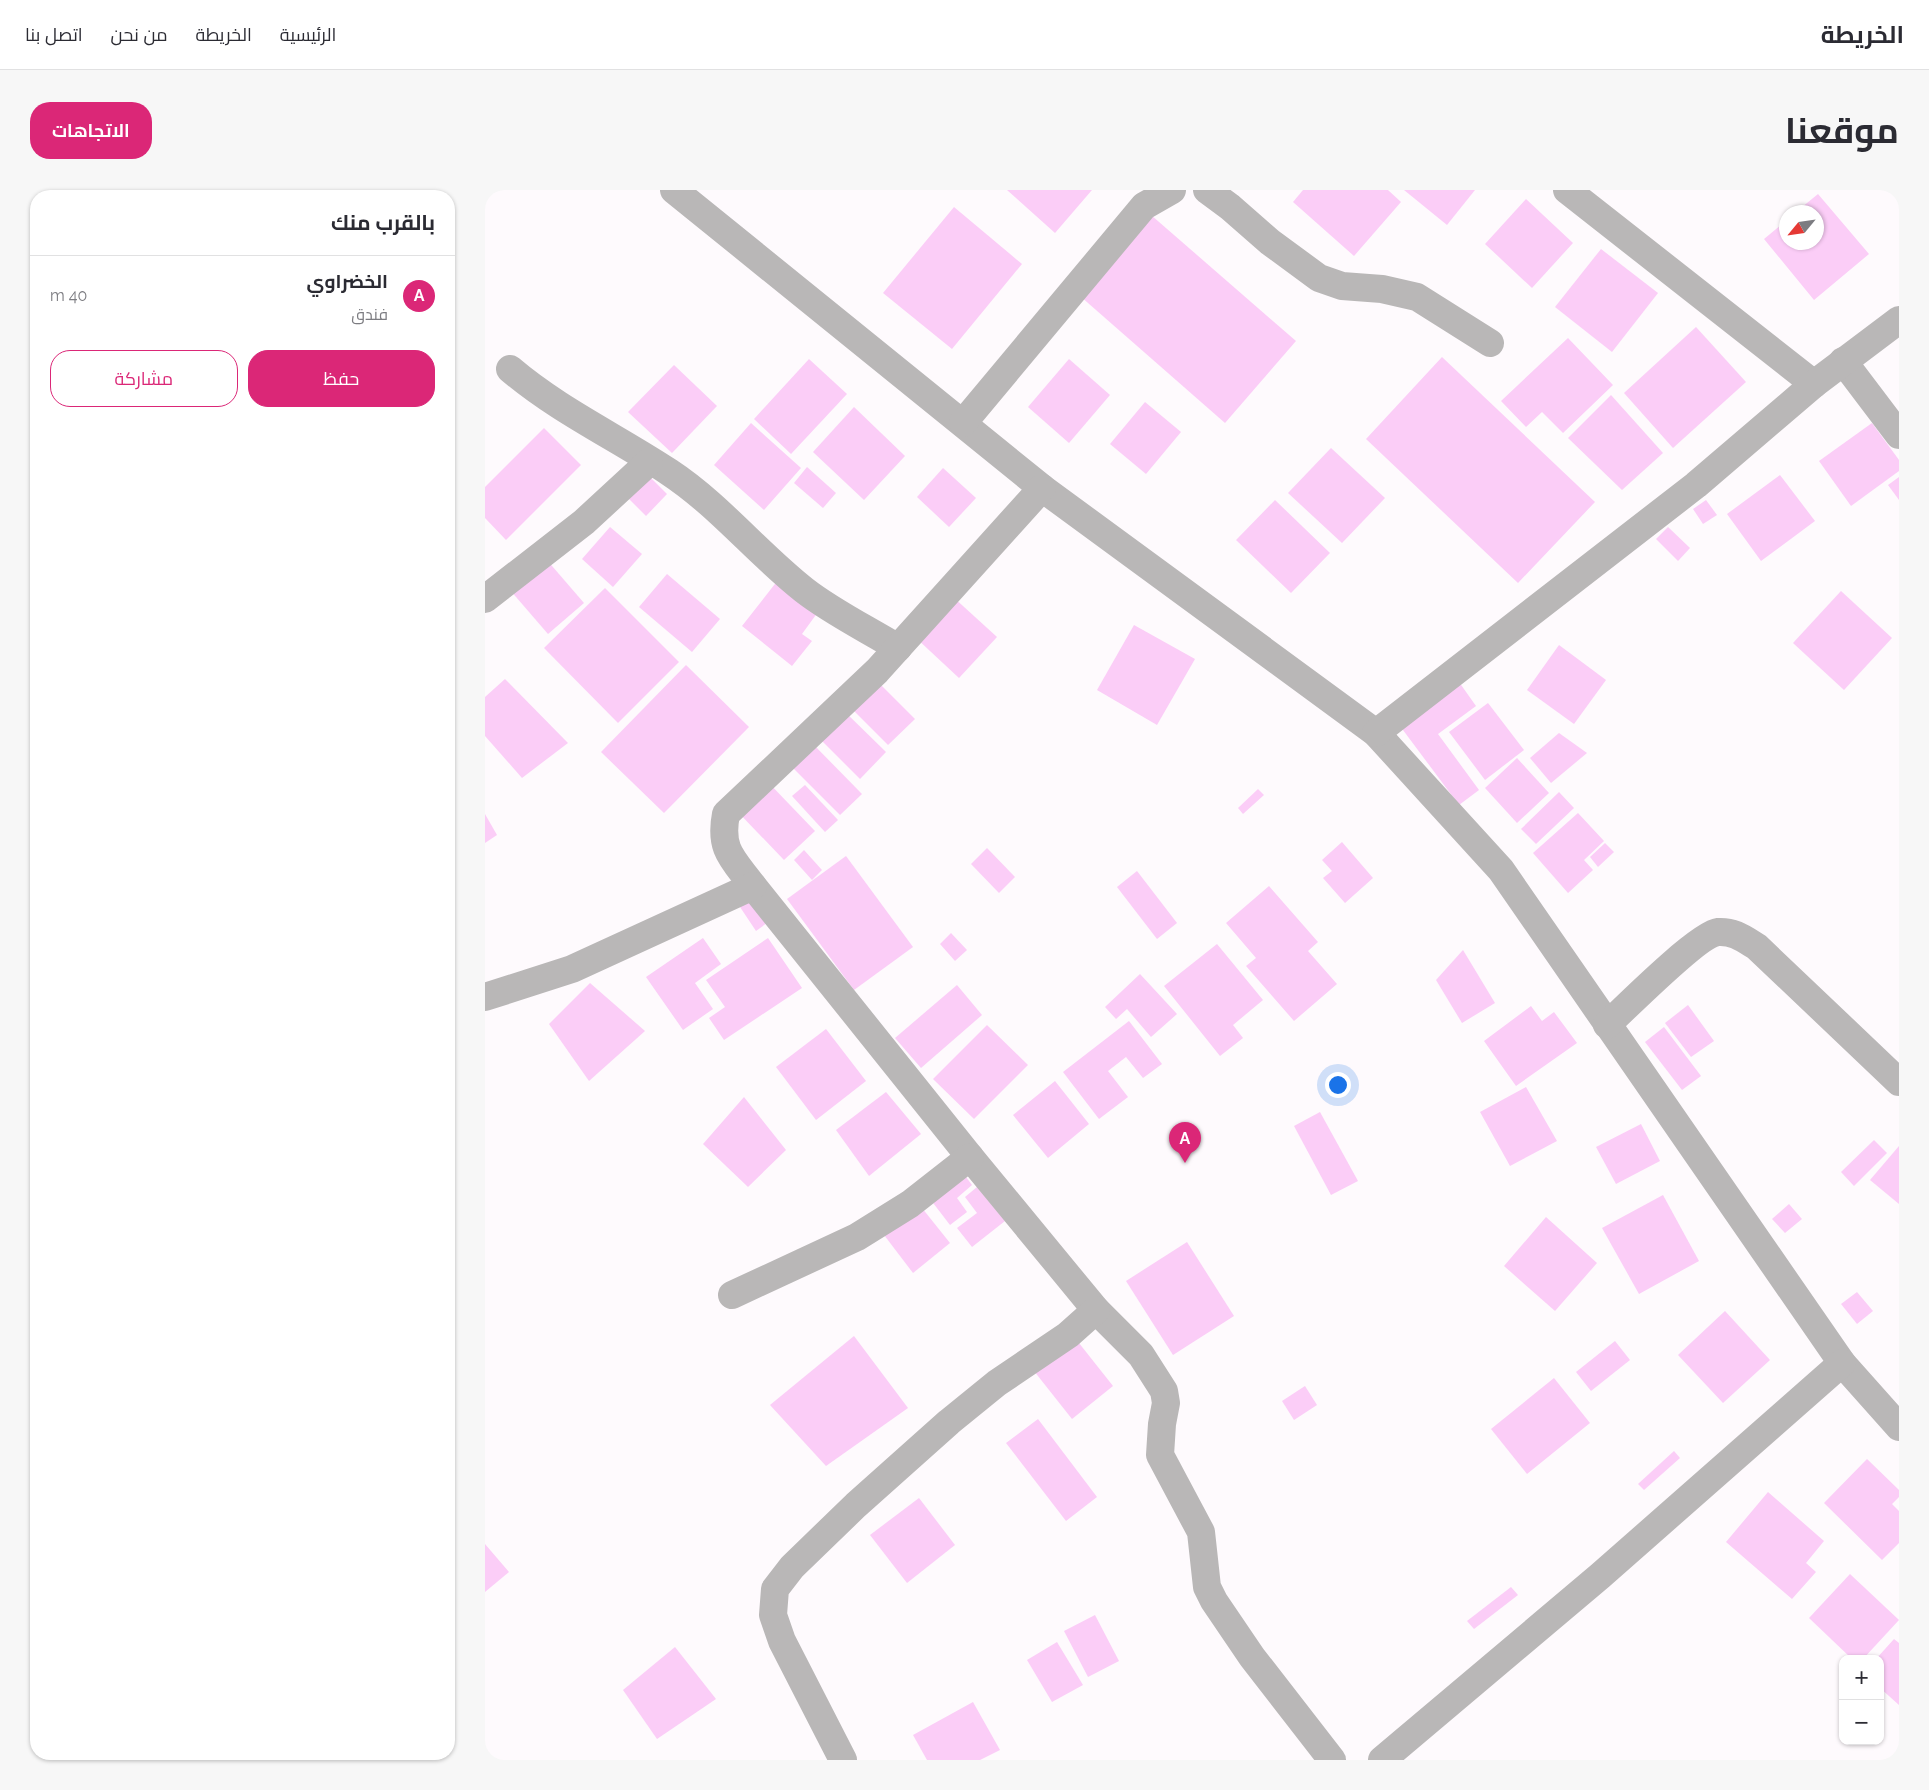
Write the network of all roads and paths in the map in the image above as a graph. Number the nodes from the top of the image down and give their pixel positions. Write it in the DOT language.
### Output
graph roads {
  1 [pos="674,190"];
  2 [pos="1172,190"];
  3 [pos="1207,190"];
  4 [pos="1567,190"];
  5 [pos="1899,320"];
  6 [pos="1490,343"];
  7 [pos="1843,362"];
  8 [pos="510,369"];
  9 [pos="1814,384"];
  10 [pos="963,423"];
  11 [pos="1899,435"];
  12 [pos="649,462"];
  13 [pos="1042,488"];
  14 [pos="485,599"];
  15 [pos="898,648"];
  16 [pos="1376,733"];
  17 [pos="753,886"];
  18 [pos="485,997"];
  19 [pos="1607,1025"];
  20 [pos="1899,1082"];
  21 [pos="970,1157"];
  22 [pos="731,1295"];
  23 [pos="1096,1310"];
  24 [pos="1842,1363"];
  25 [pos="1899,1427"];
  26 [pos="843,1760"];
  27 [pos="1331,1760"];
  28 [pos="1381,1760"];
  1 -- 10 [label="street"];
  2 -- 10 [label="street"];
  3 -- 6 [label="street"];
  4 -- 9 [label="street"];
  5 -- 7 [label="street"];
  7 -- 9 [label="street"];
  7 -- 11 [label="street"];
  8 -- 12 [label="street"];
  9 -- 16 [label="street"];
  10 -- 13 [label="street"];
  12 -- 14 [label="street"];
  12 -- 15 [label="street"];
  13 -- 15 [label="street"];
  13 -- 16 [label="street"];
  15 -- 17 [label="street"];
  16 -- 19 [label="street"];
  17 -- 18 [label="street"];
  17 -- 21 [label="street"];
  19 -- 20 [label="street"];
  19 -- 24 [label="street"];
  21 -- 22 [label="street"];
  21 -- 23 [label="street"];
  23 -- 26 [label="street"];
  23 -- 27 [label="street"];
  24 -- 25 [label="street"];
  24 -- 28 [label="street"];
}
